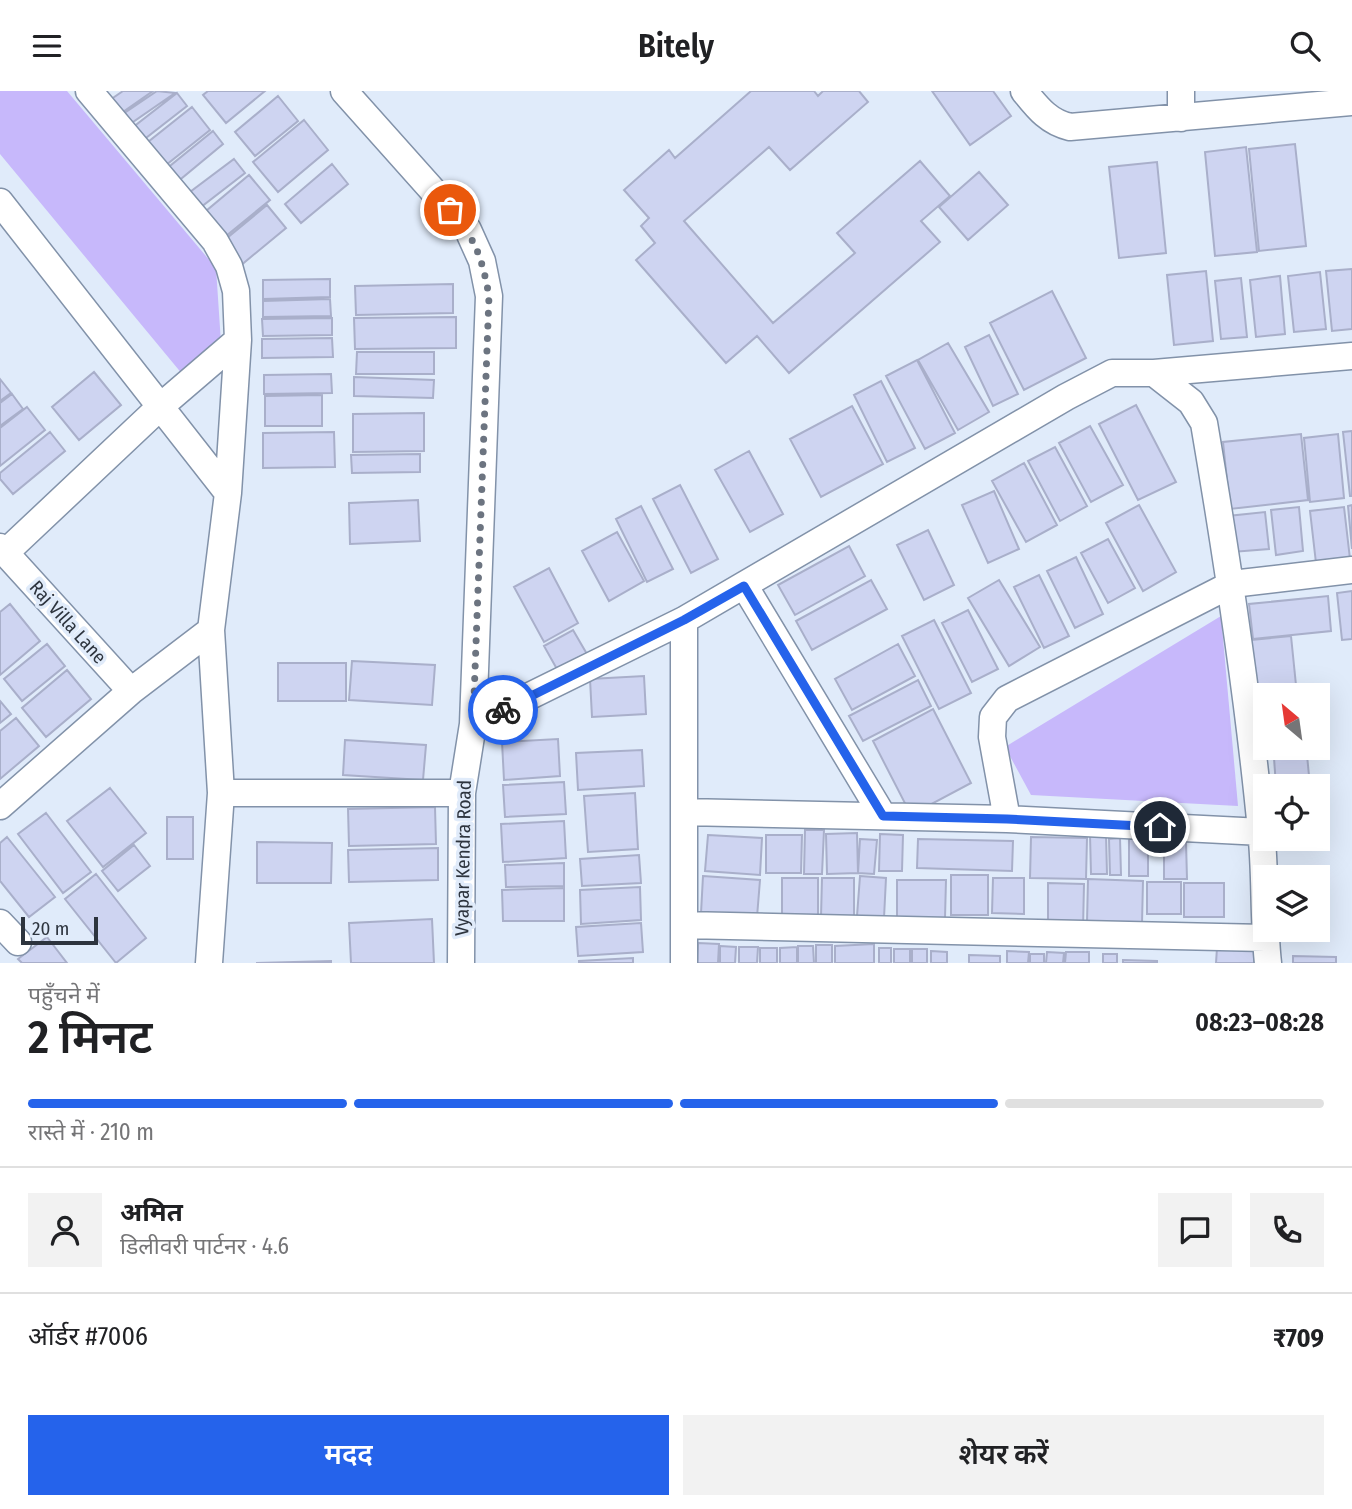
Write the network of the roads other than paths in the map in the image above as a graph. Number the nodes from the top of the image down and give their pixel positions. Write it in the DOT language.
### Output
graph roads {
  1 [pos="89,91"];
  2 [pos="344,91"];
  3 [pos="1024,91"];
  4 [pos="1181,91"];
  5 [pos="1352,102"];
  6 [pos="1181,118"];
  7 [pos="0,202"];
  8 [pos="238,340"];
  9 [pos="1352,356"];
  10 [pos="1154,373"];
  11 [pos="161,406"];
  12 [pos="228,493"];
  13 [pos="2,550"];
  14 [pos="1352,570"];
  15 [pos="1231,584"];
  16 [pos="744,586"];
  17 [pos="684,620"];
  18 [pos="211,630"];
  19 [pos="131,691"];
  20 [pos="473,724"];
  21 [pos="1255,774"];
  22 [pos="221,793"];
  23 [pos="462,793"];
  24 [pos="0,806"];
  25 [pos="684,811"];
  26 [pos="883,816"];
  27 [pos="1007,819"];
  28 [pos="1253,832"];
  29 [pos="1263,851"];
  30 [pos="0,923"];
  31 [pos="684,925"];
  32 [pos="18,942"];
  33 [pos="1267,950"];
  34 [pos="203,958"];
  35 [pos="461,963"];
  36 [pos="684,963"];
  1 -- 8 [label="street"];
  2 -- 20 [label="street, Vyapar Kendra Road"];
  3 -- 6 [label="street"];
  4 -- 6 [label="street"];
  5 -- 6 [label="street"];
  7 -- 11 [label="street"];
  8 -- 11 [label="street"];
  8 -- 12 [label="street"];
  9 -- 10 [label="street"];
  10 -- 15 [label="street"];
  10 -- 16 [label="street"];
  11 -- 12 [label="street"];
  11 -- 13 [label="street"];
  12 -- 18 [label="street"];
  13 -- 19 [label="street, Raj Villa Lane"];
  14 -- 15 [label="street"];
  15 -- 21 [label="street"];
  15 -- 27 [label="street"];
  16 -- 17 [label="street"];
  16 -- 26 [label="street"];
  17 -- 20 [label="street"];
  17 -- 25 [label="street"];
  18 -- 19 [label="street"];
  18 -- 22 [label="street"];
  19 -- 24 [label="street"];
  20 -- 23 [label="street, Vyapar Kendra Road"];
  22 -- 23 [label="street"];
  22 -- 34 [label="street"];
  23 -- 35 [label="street, Vyapar Kendra Road"];
  25 -- 26 [label="street"];
  25 -- 31 [label="street"];
  26 -- 27 [label="street"];
  27 -- 28 [label="street"];
  29 -- 33 [label="street"];
  30 -- 32 [label="street"];
  31 -- 33 [label="street"];
  31 -- 36 [label="street"];
}
